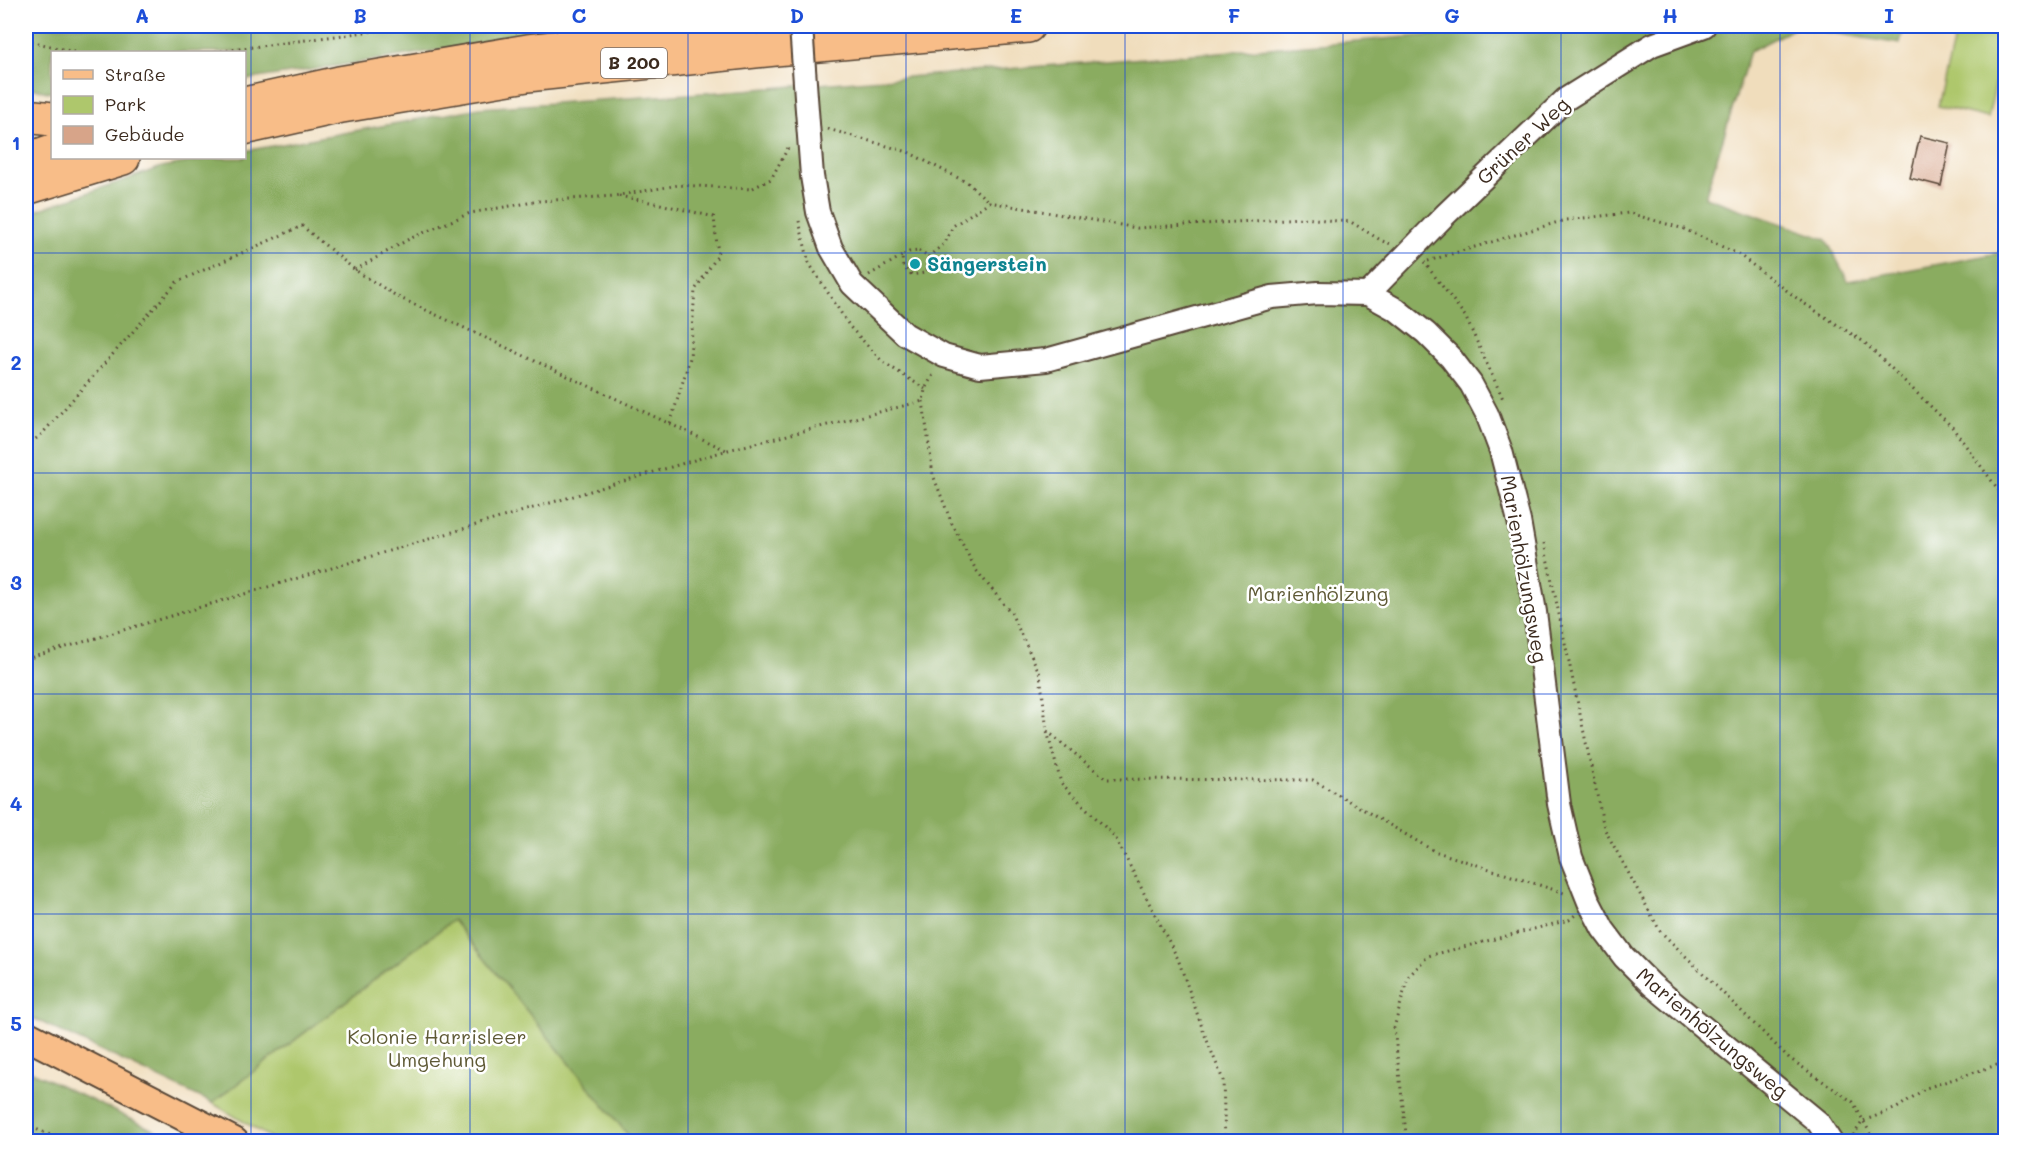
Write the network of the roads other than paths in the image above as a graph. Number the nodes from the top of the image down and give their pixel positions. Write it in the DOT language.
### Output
graph roads {
  1 [pos="742,26"];
  2 [pos="801,26"];
  3 [pos="1028,26"];
  4 [pos="1704,26"];
  5 [pos="246,104"];
  6 [pos="26,116"];
  7 [pos="51,119"];
  8 [pos="246,128"];
  9 [pos="51,151"];
  10 [pos="120,159"];
  11 [pos="26,160"];
  12 [pos="26,188"];
  13 [pos="1368,294"];
  14 [pos="26,1035"];
  15 [pos="234,1142"];
  16 [pos="1832,1142"];
  1 -- 5 [label="highway, B 200"];
  2 -- 13 [label="street, bridge"];
  3 -- 8 [label="highway, B 200"];
  4 -- 13 [label="street, Grüner Weg"];
  6 -- 7 [label="highway"];
  9 -- 11 [label="highway"];
  10 -- 12 [label="highway"];
  13 -- 16 [label="street, Marienhölzungsweg"];
  14 -- 15 [label="main road"];
}
